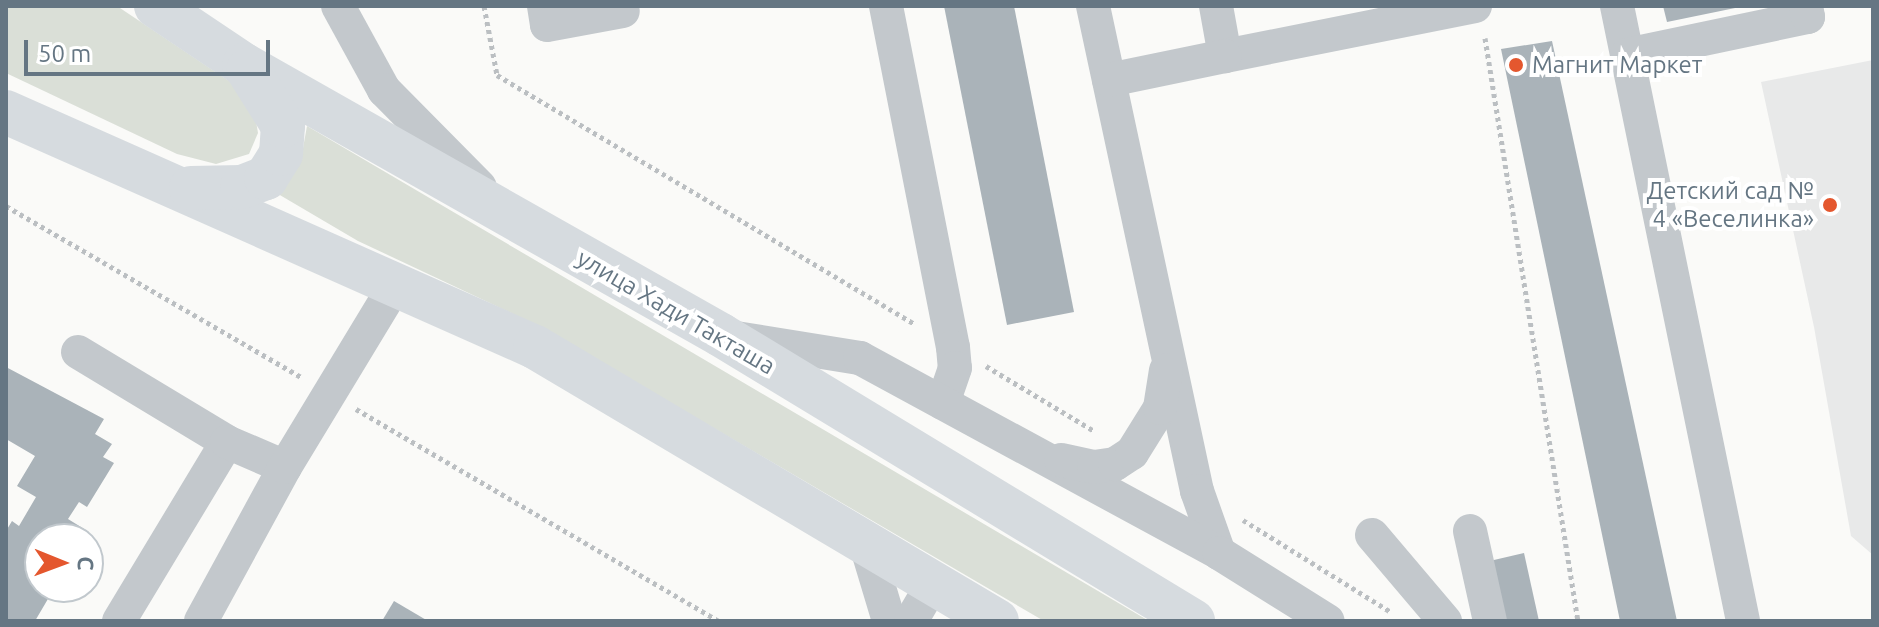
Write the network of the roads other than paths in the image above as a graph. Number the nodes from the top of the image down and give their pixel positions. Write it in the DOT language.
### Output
graph roads {
  1 [pos="156,6"];
  2 [pos="338,6"];
  3 [pos="544,6"];
  4 [pos="886,6"];
  5 [pos="1093,6"];
  6 [pos="1216,6"];
  7 [pos="1617,6"];
  8 [pos="1806,6"];
  9 [pos="631,8"];
  10 [pos="1482,18"];
  11 [pos="1627,55"];
  12 [pos="1225,56"];
  13 [pos="244,65"];
  14 [pos="1109,80"];
  15 [pos="10,124"];
  16 [pos="184,188"];
  17 [pos="509,216"];
  18 [pos="397,282"];
  19 [pos="721,335"];
  20 [pos="1169,350"];
  21 [pos="78,352"];
  22 [pos="943,403"];
  23 [pos="227,442"];
  24 [pos="1036,454"];
  25 [pos="285,467"];
  26 [pos="1470,531"];
  27 [pos="1372,535"];
  28 [pos="865,541"];
  29 [pos="1219,553"];
  30 [pos="934,582"];
  31 [pos="119,621"];
  32 [pos="201,621"];
  33 [pos="889,621"];
  34 [pos="911,621"];
  35 [pos="997,621"];
  36 [pos="1193,621"];
  37 [pos="1328,621"];
  38 [pos="1445,621"];
  39 [pos="1490,621"];
  40 [pos="1743,621"];
  1 -- 13 [label="main road, улица Хади Такташа"];
  2 -- 17 [label="street"];
  3 -- 9 [label="street"];
  4 -- 22 [label="street"];
  5 -- 14 [label="street"];
  6 -- 12 [label="street"];
  7 -- 11 [label="street"];
  8 -- 11 [label="street"];
  10 -- 12 [label="street"];
  11 -- 40 [label="street"];
  12 -- 14 [label="street"];
  13 -- 16 [label="main road"];
  13 -- 17 [label="main road, улица Хади Такташа"];
  14 -- 20 [label="street"];
  15 -- 16 [label="main road"];
  16 -- 18 [label="main road"];
  17 -- 19 [label="main road, улица Хади Такташа"];
  18 -- 25 [label="street"];
  18 -- 28 [label="main road"];
  19 -- 22 [label="street"];
  19 -- 36 [label="main road, улица Хади Такташа"];
  20 -- 24 [label="street"];
  20 -- 29 [label="street"];
  21 -- 23 [label="street"];
  22 -- 24 [label="street"];
  23 -- 25 [label="street"];
  23 -- 31 [label="street"];
  24 -- 29 [label="street"];
  25 -- 32 [label="street"];
  26 -- 39 [label="street"];
  27 -- 38 [label="street"];
  28 -- 30 [label="main road"];
  28 -- 33 [label="street"];
  29 -- 37 [label="street"];
  30 -- 34 [label="street"];
  30 -- 35 [label="main road"];
}
